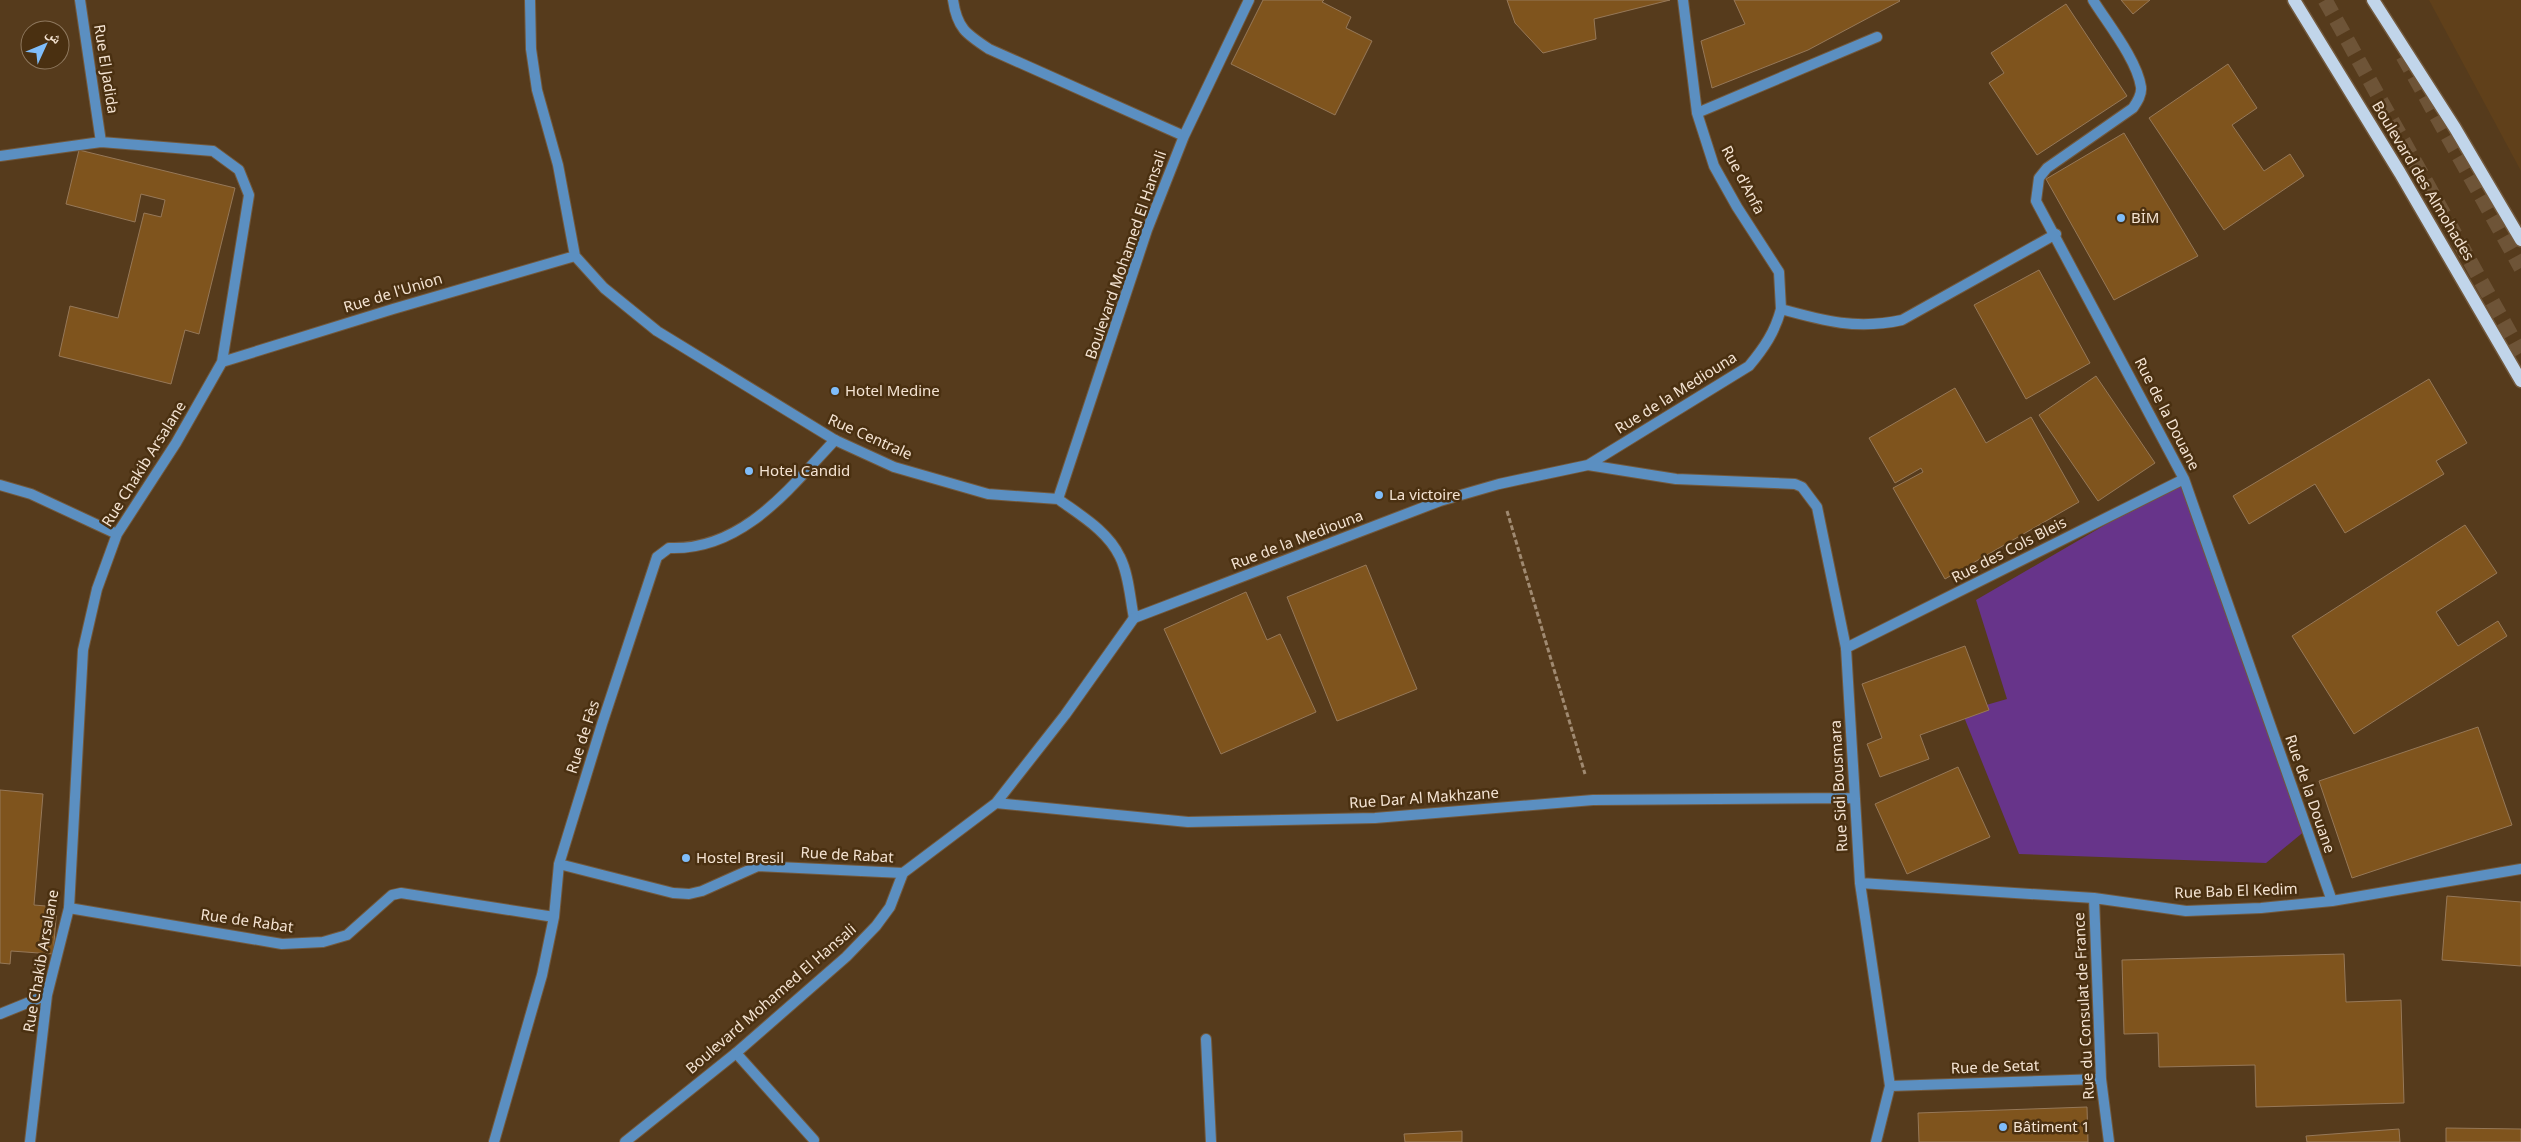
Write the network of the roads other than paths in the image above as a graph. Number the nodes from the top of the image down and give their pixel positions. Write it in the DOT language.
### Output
graph roads {
  1 [pos="80,0"];
  2 [pos="530,0"];
  3 [pos="953,0"];
  4 [pos="1249,0"];
  5 [pos="1684,0"];
  6 [pos="2094,0"];
  7 [pos="2294,0"];
  8 [pos="2373,0"];
  9 [pos="1877,37"];
  10 [pos="1696,113"];
  11 [pos="1184,136"];
  12 [pos="101,142"];
  13 [pos="0,156"];
  14 [pos="2056,234"];
  15 [pos="2521,240"];
  16 [pos="575,256"];
  17 [pos="1781,309"];
  18 [pos="222,362"];
  19 [pos="2521,381"];
  20 [pos="835,440"];
  21 [pos="1588,464"];
  22 [pos="2184,479"];
  23 [pos="1748,483"];
  24 [pos="0,485"];
  25 [pos="1058,499"];
  26 [pos="117,534"];
  27 [pos="1134,618"];
  28 [pos="1846,648"];
  29 [pos="1855,798"];
  30 [pos="996,802"];
  31 [pos="559,864"];
  32 [pos="2521,869"];
  33 [pos="903,873"];
  34 [pos="1860,883"];
  35 [pos="2094,898"];
  36 [pos="2332,902"];
  37 [pos="69,908"];
  38 [pos="554,917"];
  39 [pos="47,995"];
  40 [pos="0,1014"];
  41 [pos="1206,1039"];
  42 [pos="736,1053"];
  43 [pos="2101,1079"];
  44 [pos="1890,1086"];
  45 [pos="814,1140"];
  46 [pos="30,1142"];
  47 [pos="494,1142"];
  48 [pos="625,1142"];
  49 [pos="1211,1142"];
  50 [pos="1876,1142"];
  51 [pos="2109,1142"];
  1 -- 12 [label="street, Rue El Jadida"];
  2 -- 16 [label="street"];
  3 -- 11 [label="street"];
  4 -- 11 [label="street, Boulevard Mohamed El Hansali"];
  5 -- 10 [label="street, Rue d'Anfa"];
  6 -- 14 [label="street, Rue de la Douane"];
  7 -- 19 [label="main road, Boulevard des Almohades"];
  8 -- 15 [label="main road"];
  9 -- 10 [label="street"];
  10 -- 17 [label="street, Rue d'Anfa"];
  11 -- 25 [label="street, Boulevard Mohamed El Hansali"];
  12 -- 13 [label="street, Rue Chakib Arsalane"];
  12 -- 18 [label="street, Rue Chakib Arsalane"];
  14 -- 17 [label="street"];
  14 -- 22 [label="street, Rue de la Douane"];
  16 -- 18 [label="street, Rue de l'Union"];
  16 -- 20 [label="street, Rue Centrale"];
  17 -- 21 [label="street, Rue de la Mediouna"];
  18 -- 26 [label="street, Rue Chakib Arsalane"];
  20 -- 25 [label="street, Rue Centrale"];
  20 -- 31 [label="street, Rue de Fès"];
  21 -- 23 [label="street, Rue de la Mediouna"];
  21 -- 27 [label="street, Rue de la Mediouna"];
  22 -- 28 [label="street, Rue des Cols Bleis"];
  22 -- 36 [label="street, Rue de la Douane"];
  23 -- 28 [label="street, Rue Sidi Bousmara"];
  24 -- 26 [label="street"];
  25 -- 27 [label="street"];
  26 -- 37 [label="street, Rue Chakib Arsalane"];
  27 -- 30 [label="street"];
  28 -- 29 [label="street, Rue Sidi Bousmara"];
  29 -- 30 [label="street, Rue Dar Al Makhzane"];
  29 -- 34 [label="street, Rue Sidi Bousmara"];
  30 -- 33 [label="street"];
  31 -- 33 [label="street, Rue de Rabat"];
  31 -- 38 [label="street, Rue de Fès"];
  32 -- 36 [label="street, Rue Bab El Kedim"];
  33 -- 42 [label="street, Boulevard Mohamed El Hansali"];
  34 -- 35 [label="street, Rue Bab El Kedim"];
  34 -- 44 [label="street, Rue Sidi Bousmara"];
  35 -- 36 [label="street, Rue Bab El Kedim"];
  35 -- 43 [label="street, Rue du Consulat de France"];
  37 -- 38 [label="street, Rue de Rabat"];
  37 -- 39 [label="street, Rue Chakib Arsalane"];
  38 -- 47 [label="street, Rue de Fès"];
  39 -- 40 [label="street"];
  39 -- 46 [label="street, Rue Chakib Arsalane"];
  41 -- 49 [label="street"];
  42 -- 45 [label="street"];
  42 -- 48 [label="street, Boulevard Mohamed El Hansali"];
  43 -- 44 [label="street, Rue de Setat"];
  43 -- 51 [label="street, Rue du Consulat de France"];
  44 -- 50 [label="street, Rue Sidi Bousmara"];
}
